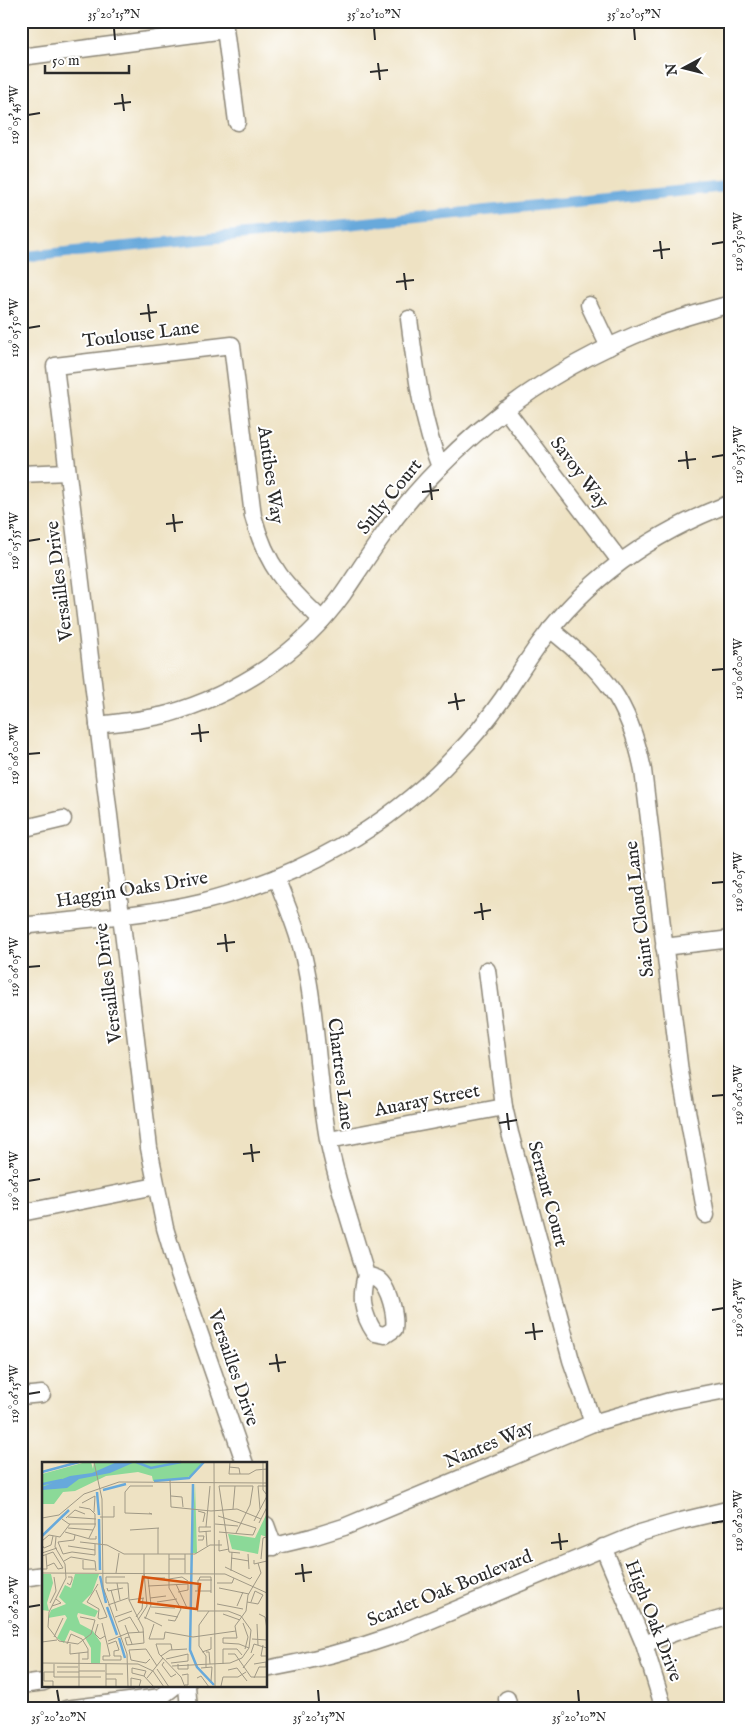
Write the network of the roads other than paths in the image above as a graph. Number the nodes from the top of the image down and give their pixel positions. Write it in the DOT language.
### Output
graph roads {
  1 [pos="225,26"];
  2 [pos="21,57"];
  3 [pos="237,122"];
  4 [pos="731,304"];
  5 [pos="589,305"];
  6 [pos="409,319"];
  7 [pos="232,345"];
  8 [pos="608,347"];
  9 [pos="55,366"];
  10 [pos="505,409"];
  11 [pos="440,467"];
  12 [pos="68,472"];
  13 [pos="21,474"];
  14 [pos="731,503"];
  15 [pos="620,562"];
  16 [pos="322,620"];
  17 [pos="550,629"];
  18 [pos="98,725"];
  19 [pos="64,819"];
  20 [pos="21,829"];
  21 [pos="276,878"];
  22 [pos="120,914"];
  23 [pos="21,926"];
  24 [pos="731,939"];
  25 [pos="664,947"];
  26 [pos="487,970"];
  27 [pos="504,1107"];
  28 [pos="329,1140"];
  29 [pos="156,1186"];
  30 [pos="21,1213"];
  31 [pos="706,1215"];
  32 [pos="366,1275"];
  33 [pos="731,1389"];
  34 [pos="42,1394"];
  35 [pos="21,1396"];
  36 [pos="594,1424"];
  37 [pos="244,1462"];
  38 [pos="731,1510"];
  39 [pos="270,1547"];
  40 [pos="604,1547"];
  41 [pos="42,1576"];
  42 [pos="21,1578"];
  43 [pos="731,1616"];
  44 [pos="644,1644"];
  45 [pos="268,1669"];
  46 [pos="42,1682"];
  47 [pos="21,1684"];
  48 [pos="172,1688"];
  49 [pos="187,1688"];
  50 [pos="66,1709"];
  51 [pos="189,1709"];
  52 [pos="664,1709"];
  1 -- 2 [label="street"];
  1 -- 3 [label="street"];
  4 -- 8 [label="street, Sully Court"];
  5 -- 8 [label="street"];
  6 -- 11 [label="street"];
  7 -- 9 [label="street, Toulouse Lane"];
  7 -- 16 [label="street, Antibes Way"];
  8 -- 10 [label="street, Sully Court"];
  9 -- 12 [label="street, Versailles Drive"];
  10 -- 11 [label="street, Sully Court"];
  10 -- 15 [label="street, Savoy Way"];
  11 -- 16 [label="street, Sully Court"];
  12 -- 13 [label="street"];
  12 -- 18 [label="street, Versailles Drive"];
  14 -- 15 [label="street, Haggin Oaks Drive"];
  15 -- 17 [label="street, Haggin Oaks Drive"];
  16 -- 18 [label="street, Sully Court"];
  17 -- 21 [label="street, Haggin Oaks Drive"];
  17 -- 25 [label="street, Saint Cloud Lane"];
  18 -- 22 [label="street, Versailles Drive"];
  19 -- 20 [label="street"];
  21 -- 22 [label="street, Haggin Oaks Drive"];
  21 -- 28 [label="street, Chartres Lane"];
  22 -- 23 [label="street, Haggin Oaks Drive"];
  22 -- 29 [label="street, Versailles Drive"];
  24 -- 25 [label="street"];
  25 -- 31 [label="street, Saint Cloud Lane"];
  26 -- 27 [label="street, Serrant Court"];
  27 -- 28 [label="street, Auaray Street"];
  27 -- 36 [label="street, Serrant Court"];
  28 -- 32 [label="street, Chartres Lane"];
  29 -- 30 [label="street"];
  29 -- 37 [label="street, Versailles Drive"];
  33 -- 36 [label="street, Nantes Way"];
  34 -- 35 [label="street"];
  36 -- 39 [label="street, Nantes Way"];
  38 -- 40 [label="street, Scarlet Oak Boulevard"];
  40 -- 44 [label="street, High Oak Drive"];
  40 -- 45 [label="street, Scarlet Oak Boulevard"];
  41 -- 42 [label="street"];
  43 -- 44 [label="street"];
  44 -- 52 [label="street, High Oak Drive"];
  46 -- 47 [label="street"];
  48 -- 50 [label="street"];
  49 -- 51 [label="street"];
}
